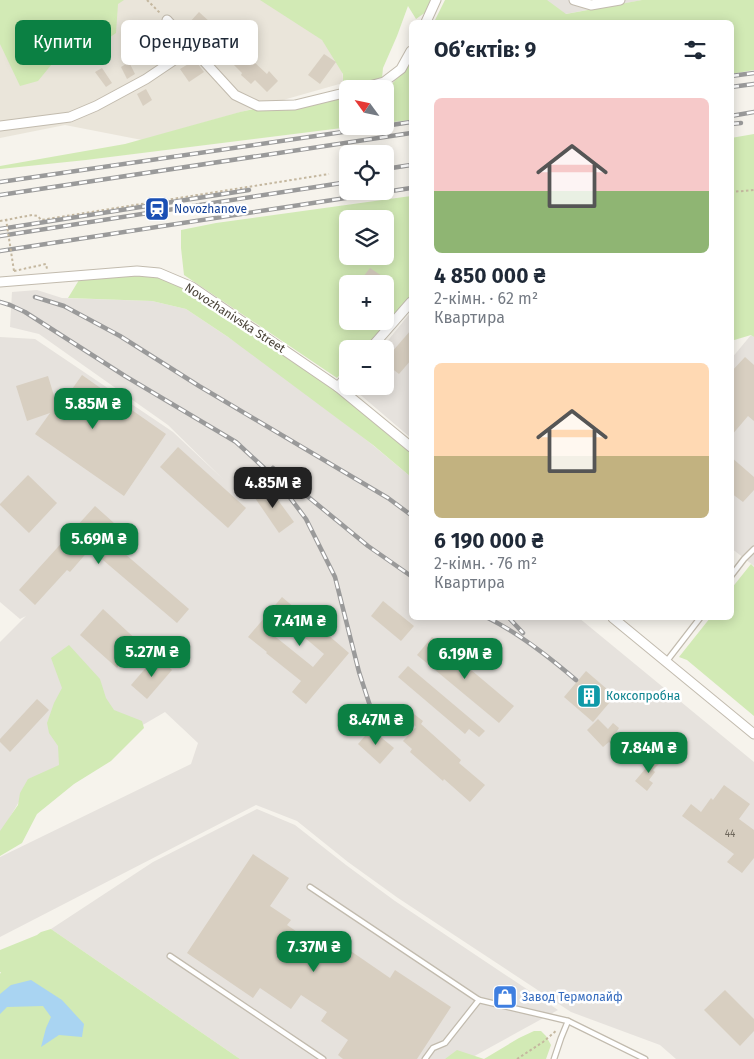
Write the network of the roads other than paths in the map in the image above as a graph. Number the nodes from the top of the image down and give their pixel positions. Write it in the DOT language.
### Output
graph roads {
  1 [pos="436,0"];
  2 [pos="574,0"];
  3 [pos="620,0"];
  4 [pos="427,20"];
  5 [pos="409,55"];
  6 [pos="167,65"];
  7 [pos="208,65"];
  8 [pos="387,80"];
  9 [pos="339,94"];
  10 [pos="0,126"];
  11 [pos="0,282"];
  12 [pos="409,304"];
  13 [pos="378,340"];
  14 [pos="338,386"];
  15 [pos="409,445"];
  16 [pos="754,549"];
  17 [pos="734,572"];
  18 [pos="615,620"];
  19 [pos="698,620"];
  20 [pos="666,662"];
  21 [pos="754,734"];
  22 [pos="310,888"];
  23 [pos="170,956"];
  24 [pos="479,1000"];
  25 [pos="568,1021"];
  26 [pos="323,1059"];
  27 [pos="425,1059"];
  28 [pos="554,1059"];
  29 [pos="645,1059"];
  1 -- 4 [label="street"];
  2 -- 3 [label="street"];
  5 -- 8 [label="street"];
  6 -- 10 [label="street"];
  7 -- 9 [label="street"];
  11 -- 14 [label="street, Novozhanivska Street"];
  12 -- 13 [label="street"];
  14 -- 15 [label="street, Novozhanivska Street"];
  16 -- 17 [label="lane"];
  18 -- 20 [label="street"];
  19 -- 20 [label="lane"];
  20 -- 21 [label="street"];
  22 -- 24 [label="lane"];
  23 -- 26 [label="lane"];
  24 -- 25 [label="lane"];
  24 -- 27 [label="lane"];
  25 -- 28 [label="lane"];
  25 -- 29 [label="lane"];
}
